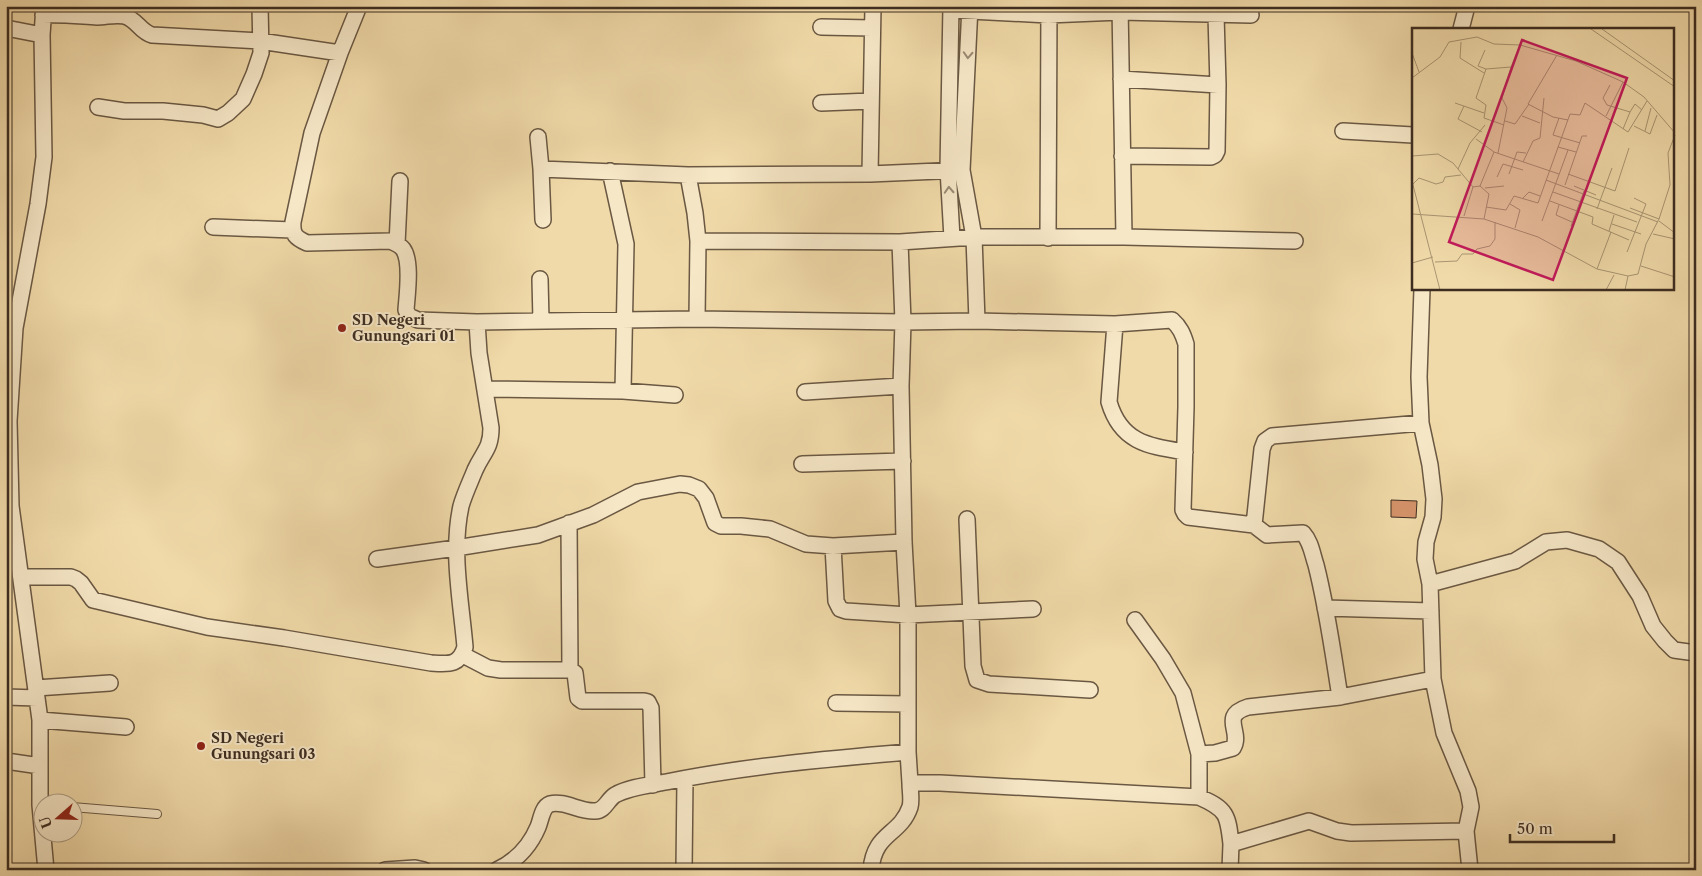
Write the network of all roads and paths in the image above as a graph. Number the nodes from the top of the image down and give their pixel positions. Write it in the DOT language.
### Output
graph roads {
  1 [pos="260,6"];
  2 [pos="359,6"];
  3 [pos="873,6"];
  4 [pos="1467,6"];
  5 [pos="950,8"];
  6 [pos="970,9"];
  7 [pos="1120,9"];
  8 [pos="44,10"];
  9 [pos="1049,11"];
  10 [pos="1216,15"];
  11 [pos="1251,15"];
  12 [pos="821,27"];
  13 [pos="6,28"];
  14 [pos="872,28"];
  15 [pos="1461,28"];
  16 [pos="42,35"];
  17 [pos="260,41"];
  18 [pos="340,53"];
  19 [pos="1121,79"];
  20 [pos="1218,85"];
  21 [pos="871,101"];
  22 [pos="821,103"];
  23 [pos="98,107"];
  24 [pos="1343,132"];
  25 [pos="1412,135"];
  26 [pos="538,137"];
  27 [pos="1122,156"];
  28 [pos="541,169"];
  29 [pos="955,170"];
  30 [pos="610,171"];
  31 [pos="870,174"];
  32 [pos="688,175"];
  33 [pos="400,181"];
  34 [pos="543,220"];
  35 [pos="213,227"];
  36 [pos="292,230"];
  37 [pos="974,237"];
  38 [pos="1124,237"];
  39 [pos="952,238"];
  40 [pos="1048,238"];
  41 [pos="698,241"];
  42 [pos="1295,241"];
  43 [pos="900,242"];
  44 [pos="397,244"];
  45 [pos="540,279"];
  46 [pos="1422,290"];
  47 [pos="697,319"];
  48 [pos="625,320"];
  49 [pos="541,321"];
  50 [pos="977,321"];
  51 [pos="476,322"];
  52 [pos="903,322"];
  53 [pos="1115,324"];
  54 [pos="901,386"];
  55 [pos="485,389"];
  56 [pos="623,391"];
  57 [pos="805,392"];
  58 [pos="675,394"];
  59 [pos="1421,422"];
  60 [pos="1185,452"];
  61 [pos="902,461"];
  62 [pos="802,464"];
  63 [pos="967,519"];
  64 [pos="569,523"];
  65 [pos="1254,525"];
  66 [pos="904,542"];
  67 [pos="833,546"];
  68 [pos="456,548"];
  69 [pos="376,559"];
  70 [pos="22,577"];
  71 [pos="1430,584"];
  72 [pos="1325,608"];
  73 [pos="1033,609"];
  74 [pos="1431,611"];
  75 [pos="972,612"];
  76 [pos="908,615"];
  77 [pos="1135,620"];
  78 [pos="1696,653"];
  79 [pos="463,655"];
  80 [pos="570,670"];
  81 [pos="1433,679"];
  82 [pos="110,683"];
  83 [pos="1090,690"];
  84 [pos="36,693"];
  85 [pos="6,697"];
  86 [pos="1340,697"];
  87 [pos="836,703"];
  88 [pos="908,704"];
  89 [pos="40,720"];
  90 [pos="126,727"];
  91 [pos="908,752"];
  92 [pos="1199,754"];
  93 [pos="6,761"];
  94 [pos="40,766"];
  95 [pos="685,779"];
  96 [pos="910,783"];
  97 [pos="653,785"];
  98 [pos="41,794"];
  99 [pos="1199,797"];
  100 [pos="82,808"];
  101 [pos="157,814"];
  102 [pos="1466,831"];
  103 [pos="44,844"];
  104 [pos="1231,844"];
  105 [pos="46,870"];
  106 [pos="385,870"];
  107 [pos="424,870"];
  108 [pos="497,870"];
  109 [pos="684,870"];
  110 [pos="871,870"];
  111 [pos="1230,870"];
  112 [pos="1470,870"];
  1 -- 17 [label="street"];
  2 -- 18 [label="street"];
  3 -- 14 [label="street"];
  4 -- 15 [label="street"];
  5 -- 6 [label="street"];
  5 -- 29 [label="street"];
  6 -- 9 [label="street"];
  6 -- 29 [label="street, one-way"];
  7 -- 9 [label="street"];
  7 -- 10 [label="street"];
  7 -- 19 [label="street"];
  8 -- 16 [label="street"];
  8 -- 17 [label="street"];
  9 -- 40 [label="street"];
  10 -- 11 [label="street"];
  10 -- 20 [label="street"];
  12 -- 14 [label="street"];
  13 -- 16 [label="street"];
  14 -- 21 [label="street"];
  16 -- 70 [label="street"];
  17 -- 18 [label="street"];
  17 -- 23 [label="street"];
  18 -- 36 [label="street"];
  19 -- 20 [label="street"];
  19 -- 27 [label="street"];
  20 -- 27 [label="street"];
  21 -- 22 [label="street"];
  21 -- 31 [label="street"];
  24 -- 25 [label="street"];
  26 -- 28 [label="street"];
  27 -- 38 [label="street"];
  28 -- 30 [label="street"];
  28 -- 34 [label="street"];
  29 -- 31 [label="street"];
  29 -- 37 [label="street"];
  39 -- 29 [label="street, one-way"];
  30 -- 32 [label="street"];
  30 -- 48 [label="street"];
  31 -- 32 [label="street"];
  32 -- 41 [label="street"];
  33 -- 44 [label="street"];
  35 -- 36 [label="street"];
  36 -- 44 [label="street"];
  37 -- 39 [label="street"];
  37 -- 40 [label="street"];
  37 -- 50 [label="street"];
  38 -- 40 [label="street"];
  38 -- 42 [label="street"];
  39 -- 43 [label="street"];
  41 -- 43 [label="street"];
  41 -- 47 [label="street"];
  43 -- 52 [label="street"];
  44 -- 51 [label="street"];
  45 -- 49 [label="street"];
  46 -- 59 [label="street"];
  47 -- 48 [label="street"];
  47 -- 52 [label="street"];
  48 -- 49 [label="street"];
  48 -- 56 [label="street"];
  49 -- 51 [label="street"];
  50 -- 52 [label="street"];
  50 -- 53 [label="street"];
  51 -- 55 [label="street"];
  52 -- 54 [label="street"];
  53 -- 60 [label="street"];
  53 -- 60 [label="street"];
  54 -- 57 [label="street"];
  54 -- 61 [label="street"];
  55 -- 56 [label="street"];
  55 -- 68 [label="street"];
  56 -- 58 [label="street"];
  59 -- 65 [label="street"];
  59 -- 71 [label="street"];
  60 -- 65 [label="street"];
  61 -- 62 [label="street"];
  61 -- 66 [label="street"];
  63 -- 75 [label="street"];
  64 -- 67 [label="street"];
  64 -- 68 [label="street"];
  64 -- 80 [label="street"];
  65 -- 72 [label="street"];
  66 -- 67 [label="street"];
  66 -- 76 [label="street"];
  67 -- 76 [label="street"];
  68 -- 69 [label="street"];
  68 -- 79 [label="street"];
  70 -- 79 [label="street"];
  70 -- 84 [label="street"];
  71 -- 74 [label="street"];
  71 -- 78 [label="street"];
  72 -- 74 [label="street"];
  72 -- 86 [label="street"];
  73 -- 75 [label="street"];
  74 -- 81 [label="street"];
  75 -- 76 [label="street"];
  75 -- 83 [label="street"];
  76 -- 88 [label="street"];
  77 -- 92 [label="street"];
  79 -- 80 [label="street"];
  80 -- 97 [label="street"];
  81 -- 86 [label="street"];
  81 -- 102 [label="street"];
  82 -- 84 [label="street"];
  84 -- 85 [label="street"];
  84 -- 89 [label="street"];
  86 -- 92 [label="street"];
  87 -- 88 [label="street"];
  88 -- 91 [label="street"];
  89 -- 90 [label="street"];
  89 -- 94 [label="street"];
  91 -- 95 [label="street"];
  91 -- 96 [label="street"];
  92 -- 99 [label="street"];
  93 -- 94 [label="street"];
  94 -- 98 [label="street"];
  95 -- 97 [label="street"];
  95 -- 109 [label="street"];
  96 -- 99 [label="street"];
  96 -- 110 [label="street"];
  97 -- 108 [label="street"];
  99 -- 104 [label="street"];
  100 -- 101 [label="lane"];
  102 -- 104 [label="street"];
  102 -- 112 [label="street"];
  103 -- 105 [label="street"];
  104 -- 111 [label="street"];
  106 -- 107 [label="street"];
}
